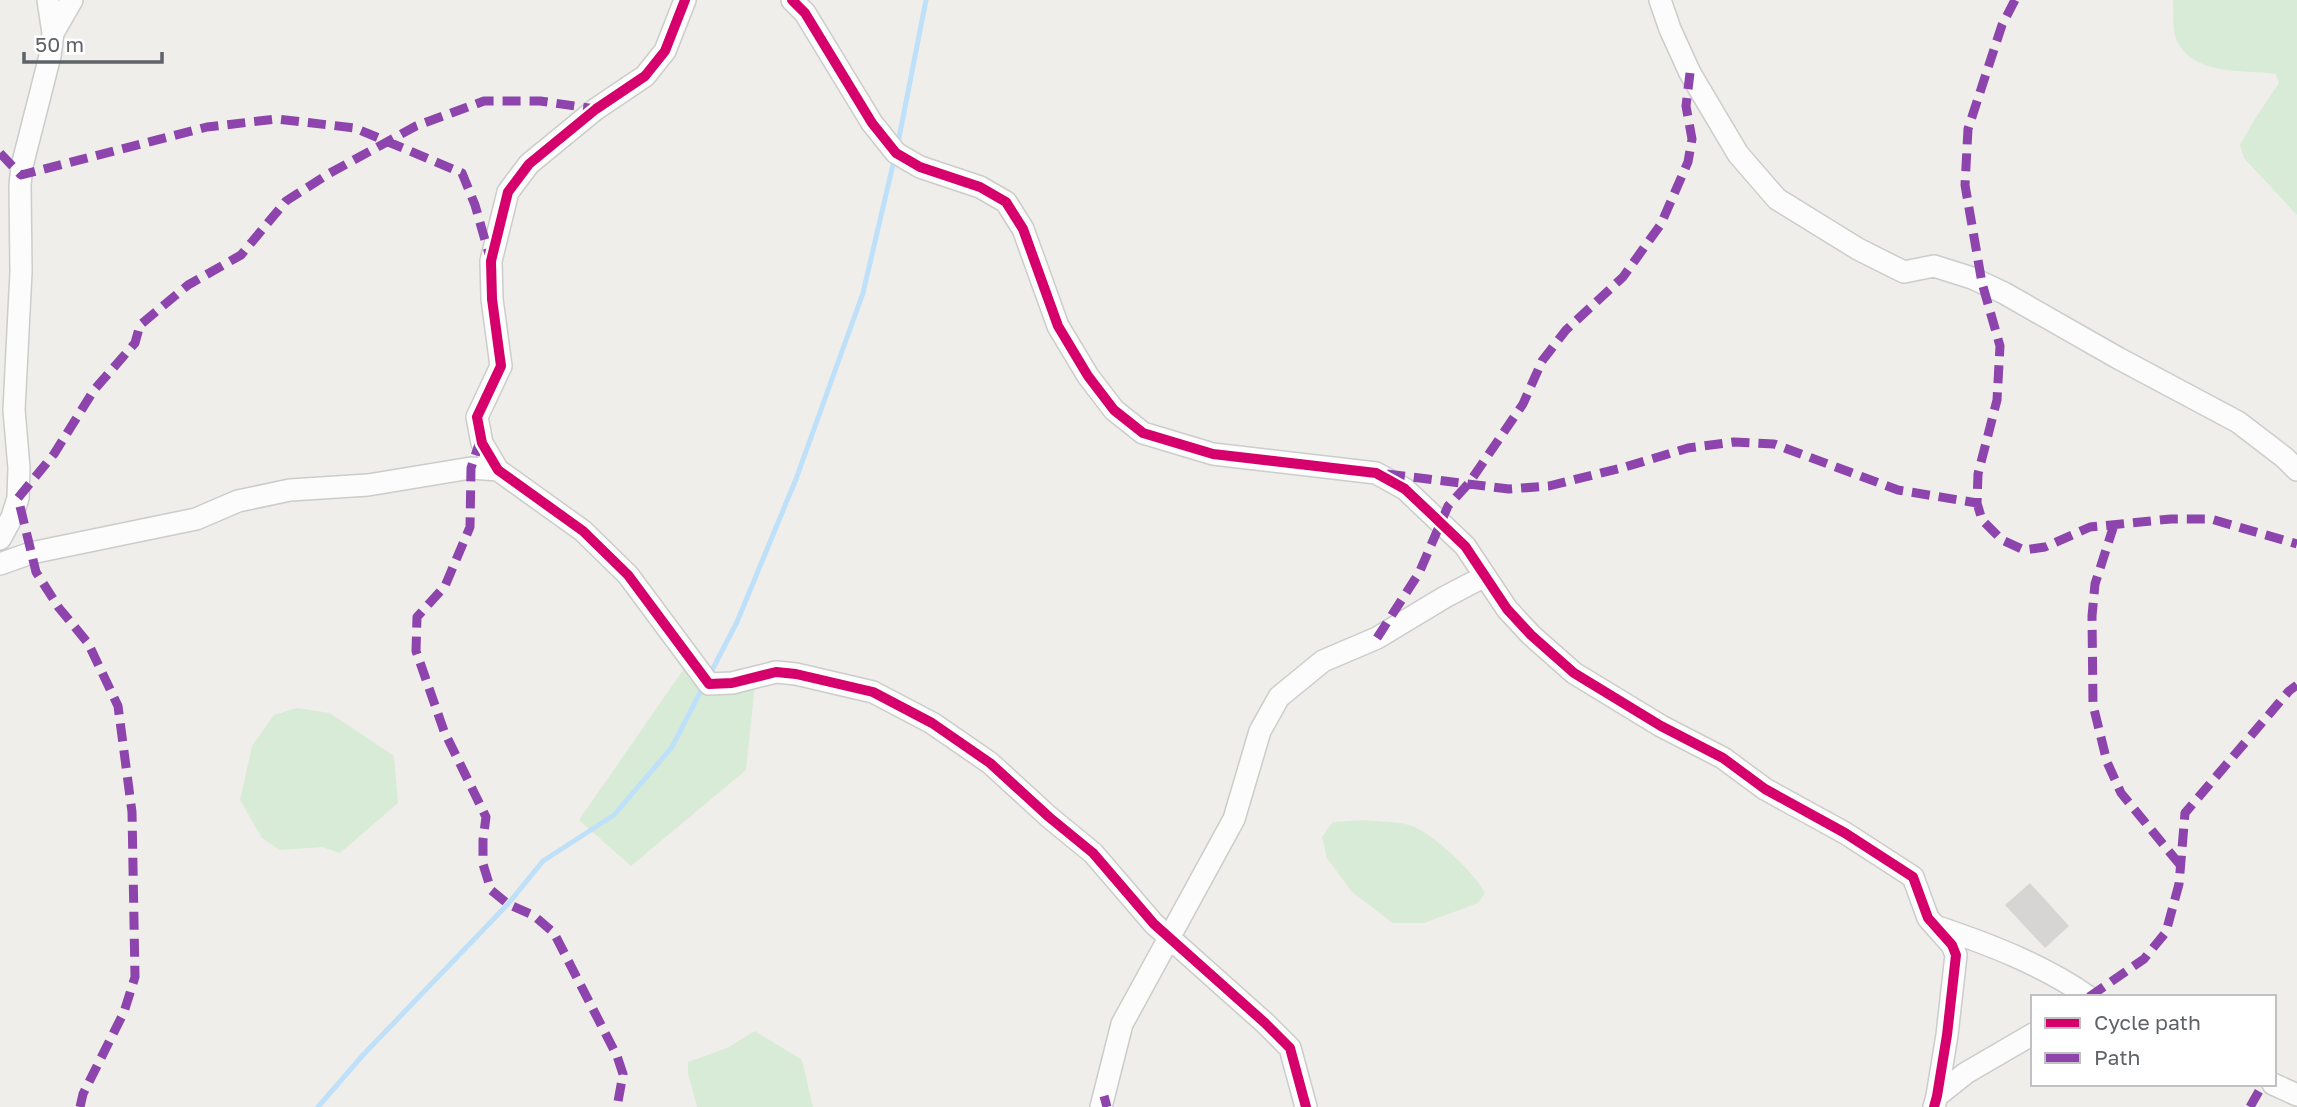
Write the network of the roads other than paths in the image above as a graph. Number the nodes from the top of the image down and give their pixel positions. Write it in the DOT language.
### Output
graph roads {
  1 [pos="48,0"];
  2 [pos="72,0"];
  3 [pos="685,0"];
  4 [pos="792,0"];
  5 [pos="1660,0"];
  6 [pos="53,33"];
  7 [pos="498,470"];
  8 [pos="2297,470"];
  9 [pos="0,539"];
  10 [pos="0,564"];
  11 [pos="1485,576"];
  12 [pos="1933,925"];
  13 [pos="1170,936"];
  14 [pos="2086,995"];
  15 [pos="2031,1035"];
  16 [pos="2276,1085"];
  17 [pos="2297,1095"];
  18 [pos="1936,1102"];
  19 [pos="1101,1107"];
  20 [pos="1306,1107"];
  1 -- 6 [label="street"];
  2 -- 6 [label="street"];
  3 -- 7 [label="street"];
  4 -- 11 [label="street"];
  5 -- 8 [label="street"];
  6 -- 9 [label="street"];
  7 -- 10 [label="street"];
  7 -- 13 [label="street"];
  11 -- 12 [label="street"];
  11 -- 13 [label="street"];
  12 -- 14 [label="street"];
  12 -- 18 [label="street"];
  13 -- 19 [label="street"];
  13 -- 20 [label="street"];
  15 -- 18 [label="street"];
  16 -- 17 [label="street"];
}
